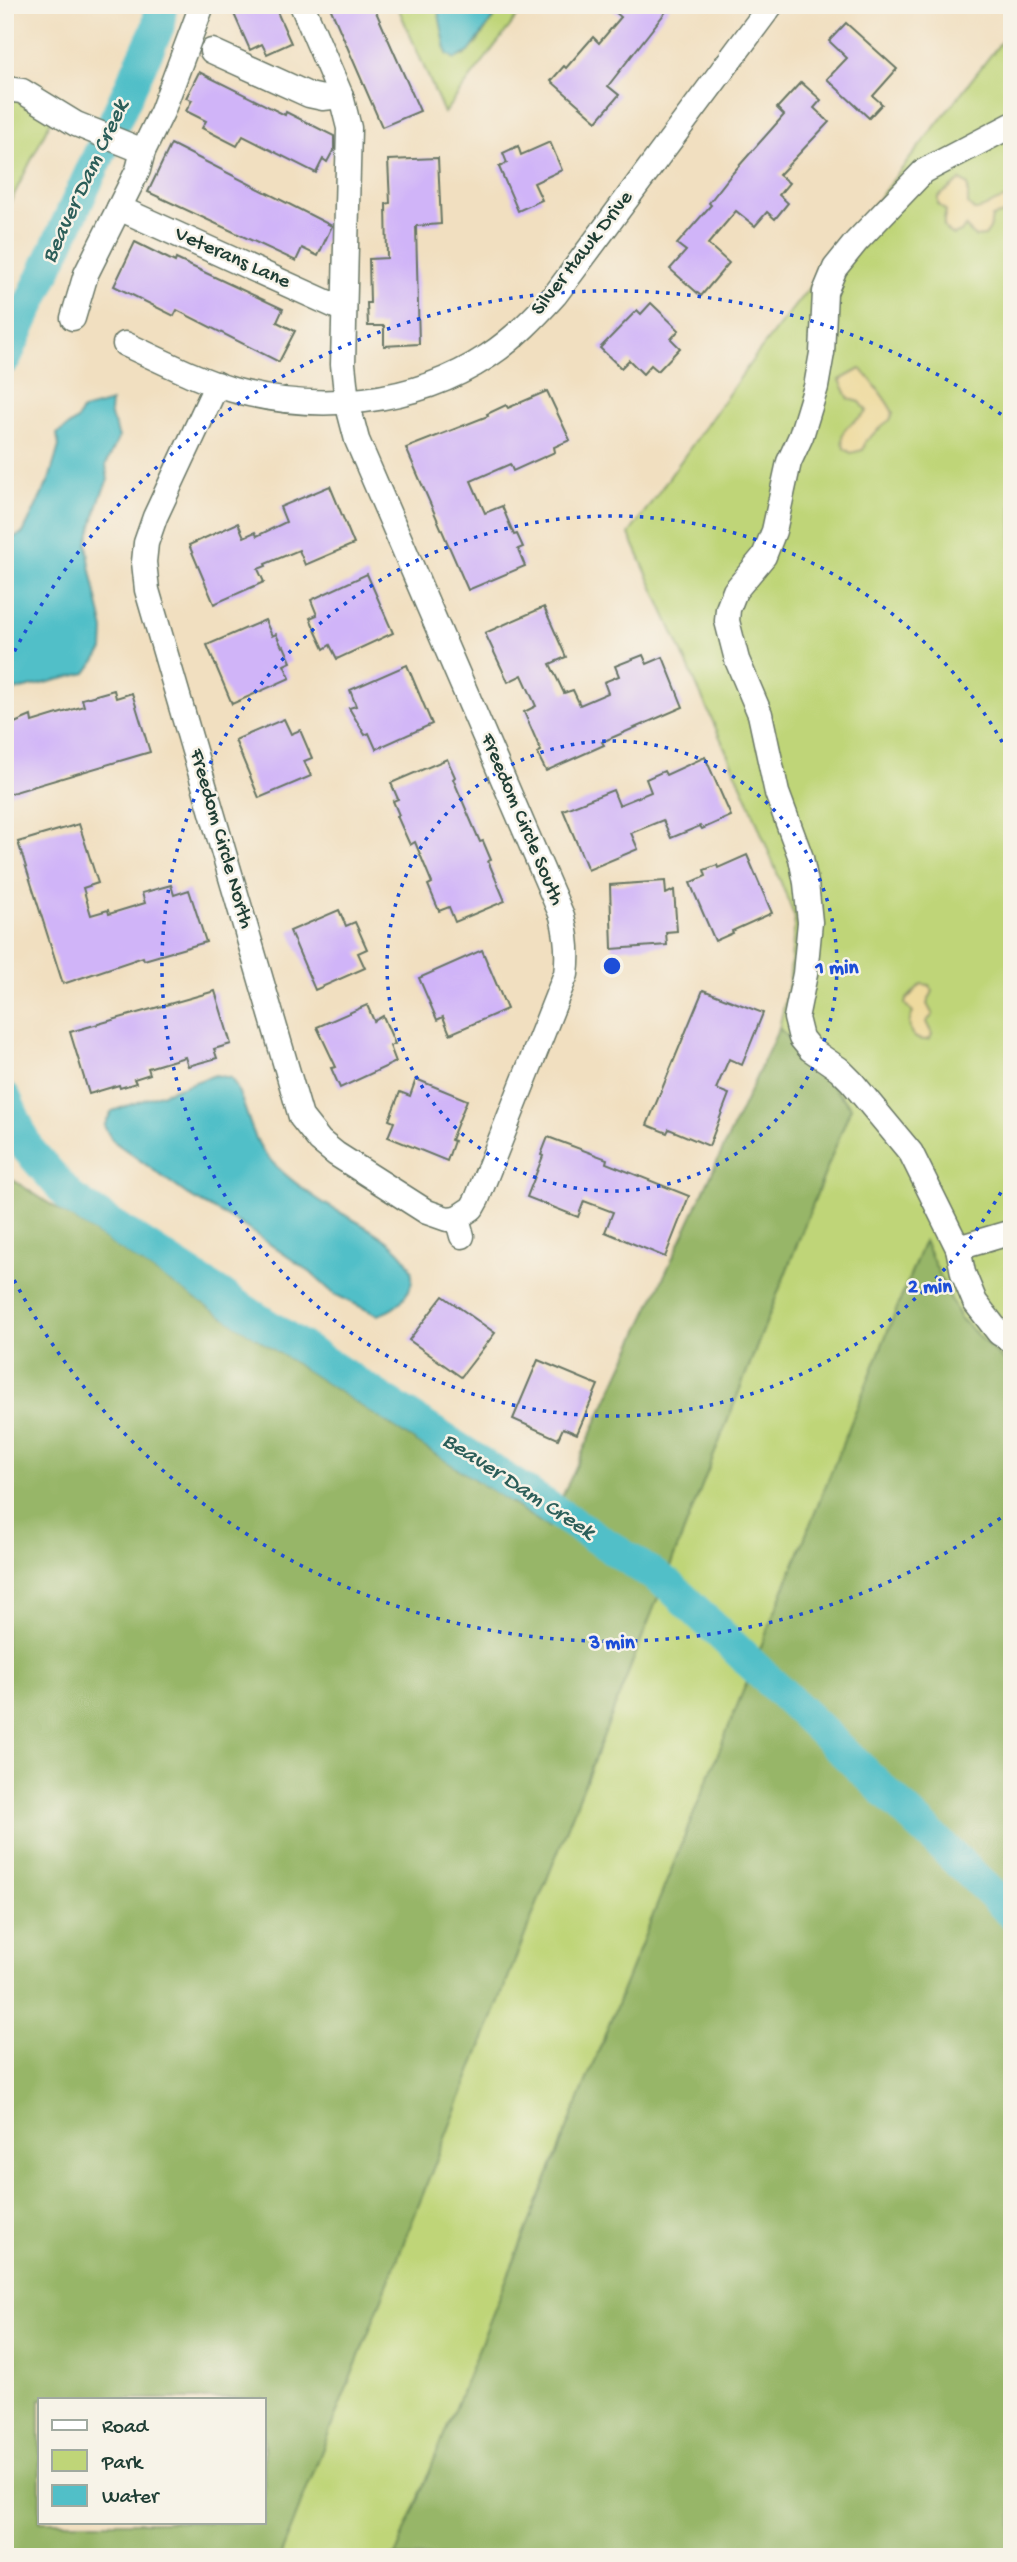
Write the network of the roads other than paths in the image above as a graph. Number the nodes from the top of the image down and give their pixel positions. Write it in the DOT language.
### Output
graph roads {
  1 [pos="202,5"];
  2 [pos="302,5"];
  3 [pos="771,5"];
  4 [pos="212,51"];
  5 [pos="5,89"];
  6 [pos="341,96"];
  7 [pos="1012,125"];
  8 [pos="138,149"];
  9 [pos="119,208"];
  10 [pos="344,310"];
  11 [pos="74,318"];
  12 [pos="125,344"];
  13 [pos="217,384"];
  14 [pos="347,402"];
  15 [pos="460,1227"];
  16 [pos="1012,1232"];
  17 [pos="958,1248"];
  18 [pos="1012,1341"];
  1 -- 8 [label="street"];
  2 -- 6 [label="street"];
  3 -- 14 [label="street, Silver Hawk Drive"];
  4 -- 6 [label="street"];
  5 -- 8 [label="street"];
  6 -- 10 [label="street"];
  7 -- 17 [label="street"];
  8 -- 9 [label="street"];
  9 -- 10 [label="street, Veterans Lane"];
  9 -- 11 [label="street"];
  10 -- 14 [label="street"];
  12 -- 13 [label="street, Silver Hawk Drive"];
  13 -- 14 [label="street, Silver Hawk Drive"];
  13 -- 15 [label="street, Freedom Circle North"];
  14 -- 15 [label="street, Freedom Circle South"];
  16 -- 17 [label="street"];
  17 -- 18 [label="street"];
}
